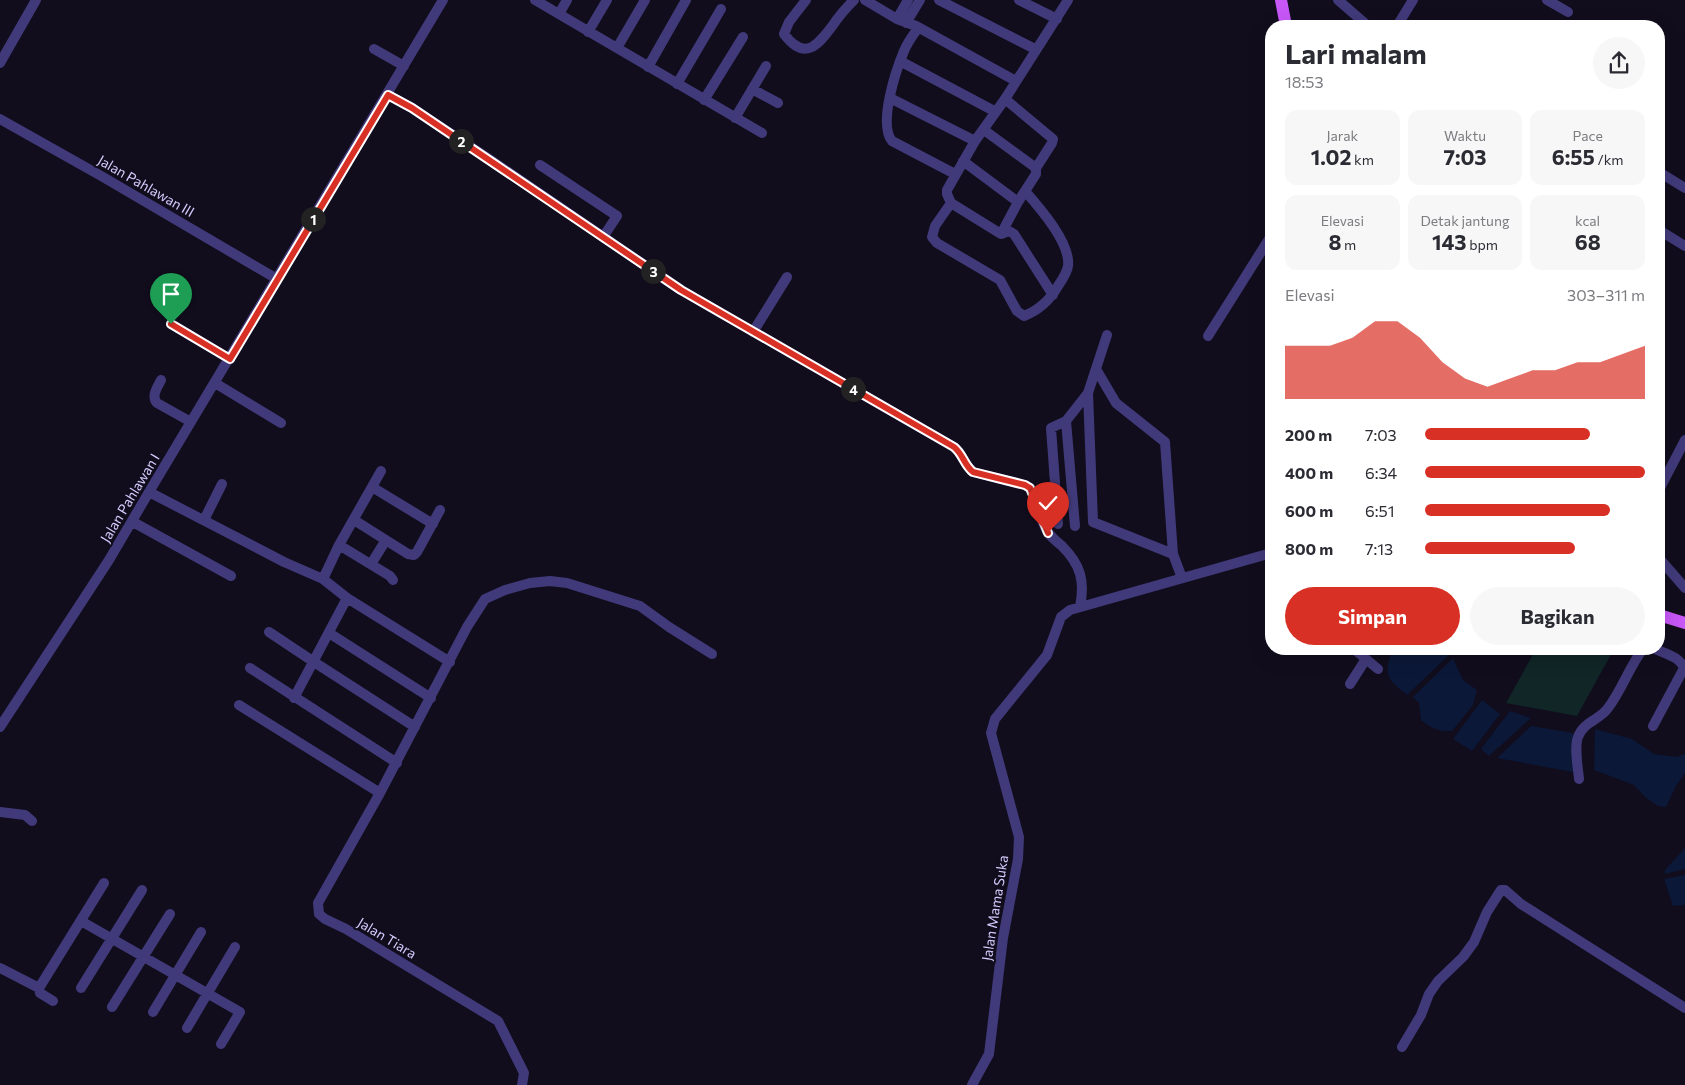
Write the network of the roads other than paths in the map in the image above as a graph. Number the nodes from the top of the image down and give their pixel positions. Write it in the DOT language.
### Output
graph roads {
  1 [pos="36,0"];
  2 [pos="443,0"];
  3 [pos="534,0"];
  4 [pos="567,0"];
  5 [pos="607,0"];
  6 [pos="645,0"];
  7 [pos="686,0"];
  8 [pos="806,0"];
  9 [pos="854,0"];
  10 [pos="865,0"];
  11 [pos="908,0"];
  12 [pos="920,0"];
  13 [pos="939,0"];
  14 [pos="1019,0"];
  15 [pos="1068,0"];
  16 [pos="1281,0"];
  17 [pos="1338,0"];
  18 [pos="1413,0"];
  19 [pos="1547,0"];
  20 [pos="721,9"];
  21 [pos="1568,12"];
  22 [pos="559,14"];
  23 [pos="1057,19"];
  24 [pos="1285,20"];
  25 [pos="1361,20"];
  26 [pos="1401,20"];
  27 [pos="901,21"];
  28 [pos="918,28"];
  29 [pos="588,32"];
  30 [pos="743,36"];
  31 [pos="617,48"];
  32 [pos="374,49"];
  33 [pos="1035,49"];
  34 [pos="900,61"];
  35 [pos="0,63"];
  36 [pos="404,66"];
  37 [pos="766,66"];
  38 [pos="648,67"];
  39 [pos="1016,81"];
  40 [pos="677,84"];
  41 [pos="752,89"];
  42 [pos="388,95"];
  43 [pos="890,98"];
  44 [pos="1005,99"];
  45 [pos="704,100"];
  46 [pos="778,103"];
  47 [pos="996,112"];
  48 [pos="735,118"];
  49 [pos="0,119"];
  50 [pos="984,130"];
  51 [pos="762,134"];
  52 [pos="975,141"];
  53 [pos="963,161"];
  54 [pos="540,165"];
  55 [pos="1036,168"];
  56 [pos="955,174"];
  57 [pos="1665,176"];
  58 [pos="1685,188"];
  59 [pos="1025,190"];
  60 [pos="951,202"];
  61 [pos="1018,202"];
  62 [pos="1001,234"];
  63 [pos="1665,234"];
  64 [pos="603,237"];
  65 [pos="1265,246"];
  66 [pos="1685,246"];
  67 [pos="787,276"];
  68 [pos="277,279"];
  69 [pos="1053,295"];
  70 [pos="171,324"];
  71 [pos="753,332"];
  72 [pos="1107,335"];
  73 [pos="1208,336"];
  74 [pos="230,359"];
  75 [pos="1096,369"];
  76 [pos="160,380"];
  77 [pos="214,383"];
  78 [pos="1088,393"];
  79 [pos="1066,421"];
  80 [pos="191,422"];
  81 [pos="281,423"];
  82 [pos="1685,440"];
  83 [pos="381,471"];
  84 [pos="1665,478"];
  85 [pos="222,484"];
  86 [pos="372,487"];
  87 [pos="149,492"];
  88 [pos="440,510"];
  89 [pos="204,520"];
  90 [pos="354,520"];
  91 [pos="133,522"];
  92 [pos="433,524"];
  93 [pos="1058,524"];
  94 [pos="1075,526"];
  95 [pos="386,540"];
  96 [pos="339,545"];
  97 [pos="1173,554"];
  98 [pos="1265,555"];
  99 [pos="371,564"];
  100 [pos="1665,565"];
  101 [pos="231,576"];
  102 [pos="1182,578"];
  103 [pos="323,579"];
  104 [pos="393,580"];
  105 [pos="1685,588"];
  106 [pos="347,598"];
  107 [pos="1080,607"];
  108 [pos="1665,618"];
  109 [pos="1685,624"];
  110 [pos="269,632"];
  111 [pos="329,633"];
  112 [pos="712,654"];
  113 [pos="1665,654"];
  114 [pos="1361,655"];
  115 [pos="1639,655"];
  116 [pos="1366,659"];
  117 [pos="314,662"];
  118 [pos="450,662"];
  119 [pos="250,668"];
  120 [pos="1378,669"];
  121 [pos="1350,684"];
  122 [pos="294,698"];
  123 [pos="431,698"];
  124 [pos="239,705"];
  125 [pos="415,726"];
  126 [pos="1654,726"];
  127 [pos="0,727"];
  128 [pos="397,763"];
  129 [pos="1579,779"];
  130 [pos="380,793"];
  131 [pos="0,812"];
  132 [pos="32,821"];
  133 [pos="104,883"];
  134 [pos="142,890"];
  135 [pos="170,914"];
  136 [pos="81,921"];
  137 [pos="200,932"];
  138 [pos="111,939"];
  139 [pos="235,947"];
  140 [pos="143,957"];
  141 [pos="0,968"];
  142 [pos="175,975"];
  143 [pos="39,988"];
  144 [pos="81,988"];
  145 [pos="207,993"];
  146 [pos="53,1001"];
  147 [pos="112,1007"];
  148 [pos="1685,1008"];
  149 [pos="153,1012"];
  150 [pos="187,1028"];
  151 [pos="221,1044"];
  152 [pos="1402,1046"];
  153 [pos="522,1085"];
  154 [pos="972,1085"];
  1 -- 35 [label="street"];
  2 -- 36 [label="street, Jalan Pahlawan I"];
  3 -- 22 [label="street"];
  4 -- 22 [label="street"];
  5 -- 29 [label="street"];
  6 -- 31 [label="street"];
  7 -- 38 [label="street"];
  8 -- 9 [label="street"];
  10 -- 27 [label="street"];
  11 -- 27 [label="street"];
  12 -- 27 [label="street"];
  13 -- 33 [label="street"];
  14 -- 23 [label="street"];
  15 -- 23 [label="street"];
  16 -- 24 [label="main road"];
  17 -- 25 [label="street"];
  18 -- 26 [label="street"];
  19 -- 21 [label="street"];
  20 -- 40 [label="street"];
  22 -- 29 [label="street"];
  23 -- 33 [label="street"];
  27 -- 28 [label="street"];
  28 -- 34 [label="street"];
  28 -- 39 [label="street"];
  29 -- 31 [label="street"];
  30 -- 45 [label="street"];
  31 -- 38 [label="street"];
  32 -- 36 [label="street"];
  33 -- 39 [label="street"];
  34 -- 43 [label="street"];
  34 -- 47 [label="street"];
  36 -- 42 [label="street, Jalan Pahlawan I"];
  37 -- 41 [label="street"];
  38 -- 40 [label="street"];
  39 -- 44 [label="street"];
  40 -- 45 [label="street"];
  41 -- 46 [label="street"];
  41 -- 48 [label="street"];
  42 -- 64 [label="street"];
  42 -- 68 [label="street, Jalan Pahlawan I"];
  43 -- 52 [label="street"];
  43 -- 56 [label="street"];
  44 -- 47 [label="street"];
  44 -- 55 [label="street"];
  45 -- 48 [label="street"];
  47 -- 50 [label="street"];
  48 -- 51 [label="street"];
  49 -- 68 [label="street, Jalan Pahlawan III"];
  50 -- 52 [label="street"];
  50 -- 55 [label="street"];
  52 -- 53 [label="street"];
  53 -- 56 [label="street"];
  53 -- 61 [label="street"];
  54 -- 64 [label="street"];
  55 -- 59 [label="street"];
  56 -- 60 [label="street"];
  57 -- 58 [label="street"];
  59 -- 61 [label="street"];
  59 -- 69 [label="street"];
  60 -- 62 [label="street"];
  60 -- 69 [label="street"];
  61 -- 62 [label="street"];
  62 -- 69 [label="street"];
  63 -- 66 [label="street"];
  64 -- 71 [label="street"];
  65 -- 73 [label="street"];
  67 -- 71 [label="street"];
  68 -- 74 [label="street, Jalan Pahlawan I"];
  70 -- 74 [label="street"];
  71 -- 107 [label="street"];
  72 -- 75 [label="street"];
  74 -- 77 [label="street, Jalan Pahlawan I"];
  75 -- 78 [label="street"];
  75 -- 97 [label="street"];
  76 -- 80 [label="street"];
  77 -- 80 [label="street, Jalan Pahlawan I"];
  77 -- 81 [label="street"];
  78 -- 79 [label="street"];
  78 -- 97 [label="street"];
  79 -- 93 [label="street"];
  79 -- 94 [label="street"];
  80 -- 87 [label="street, Jalan Pahlawan I"];
  82 -- 84 [label="street"];
  83 -- 86 [label="street"];
  85 -- 89 [label="street"];
  86 -- 90 [label="street"];
  86 -- 92 [label="street"];
  87 -- 89 [label="street"];
  87 -- 91 [label="street, Jalan Pahlawan I"];
  88 -- 92 [label="street"];
  89 -- 103 [label="street"];
  90 -- 95 [label="street"];
  90 -- 96 [label="street"];
  91 -- 101 [label="street"];
  91 -- 127 [label="street, Jalan Pahlawan I"];
  92 -- 95 [label="street"];
  95 -- 99 [label="street"];
  96 -- 99 [label="street"];
  96 -- 103 [label="street"];
  97 -- 102 [label="street"];
  98 -- 102 [label="street, Jalan Mama Suka"];
  99 -- 104 [label="street"];
  100 -- 105 [label="street"];
  102 -- 107 [label="street, Jalan Mama Suka"];
  103 -- 106 [label="street"];
  106 -- 111 [label="street"];
  106 -- 118 [label="street"];
  107 -- 154 [label="street, Jalan Mama Suka"];
  108 -- 109 [label="main road"];
  110 -- 117 [label="street"];
  111 -- 117 [label="street"];
  111 -- 123 [label="street"];
  112 -- 118 [label="street"];
  113 -- 126 [label="street"];
  114 -- 116 [label="street"];
  115 -- 129 [label="street"];
  116 -- 120 [label="street"];
  116 -- 121 [label="street"];
  117 -- 122 [label="street"];
  117 -- 125 [label="street"];
  118 -- 123 [label="street"];
  119 -- 122 [label="street"];
  122 -- 128 [label="street"];
  123 -- 125 [label="street"];
  124 -- 130 [label="street"];
  125 -- 128 [label="street"];
  128 -- 130 [label="street"];
  130 -- 153 [label="street, Jalan Tiara"];
  131 -- 132 [label="street"];
  133 -- 136 [label="street"];
  134 -- 138 [label="street"];
  135 -- 140 [label="street"];
  136 -- 138 [label="street"];
  136 -- 143 [label="street"];
  137 -- 142 [label="street"];
  138 -- 140 [label="street"];
  138 -- 144 [label="street"];
  139 -- 145 [label="street"];
  140 -- 142 [label="street"];
  140 -- 147 [label="street"];
  141 -- 143 [label="street"];
  142 -- 145 [label="street"];
  142 -- 149 [label="street"];
  143 -- 146 [label="street"];
  145 -- 150 [label="street"];
  145 -- 151 [label="street"];
  148 -- 152 [label="street"];
}
